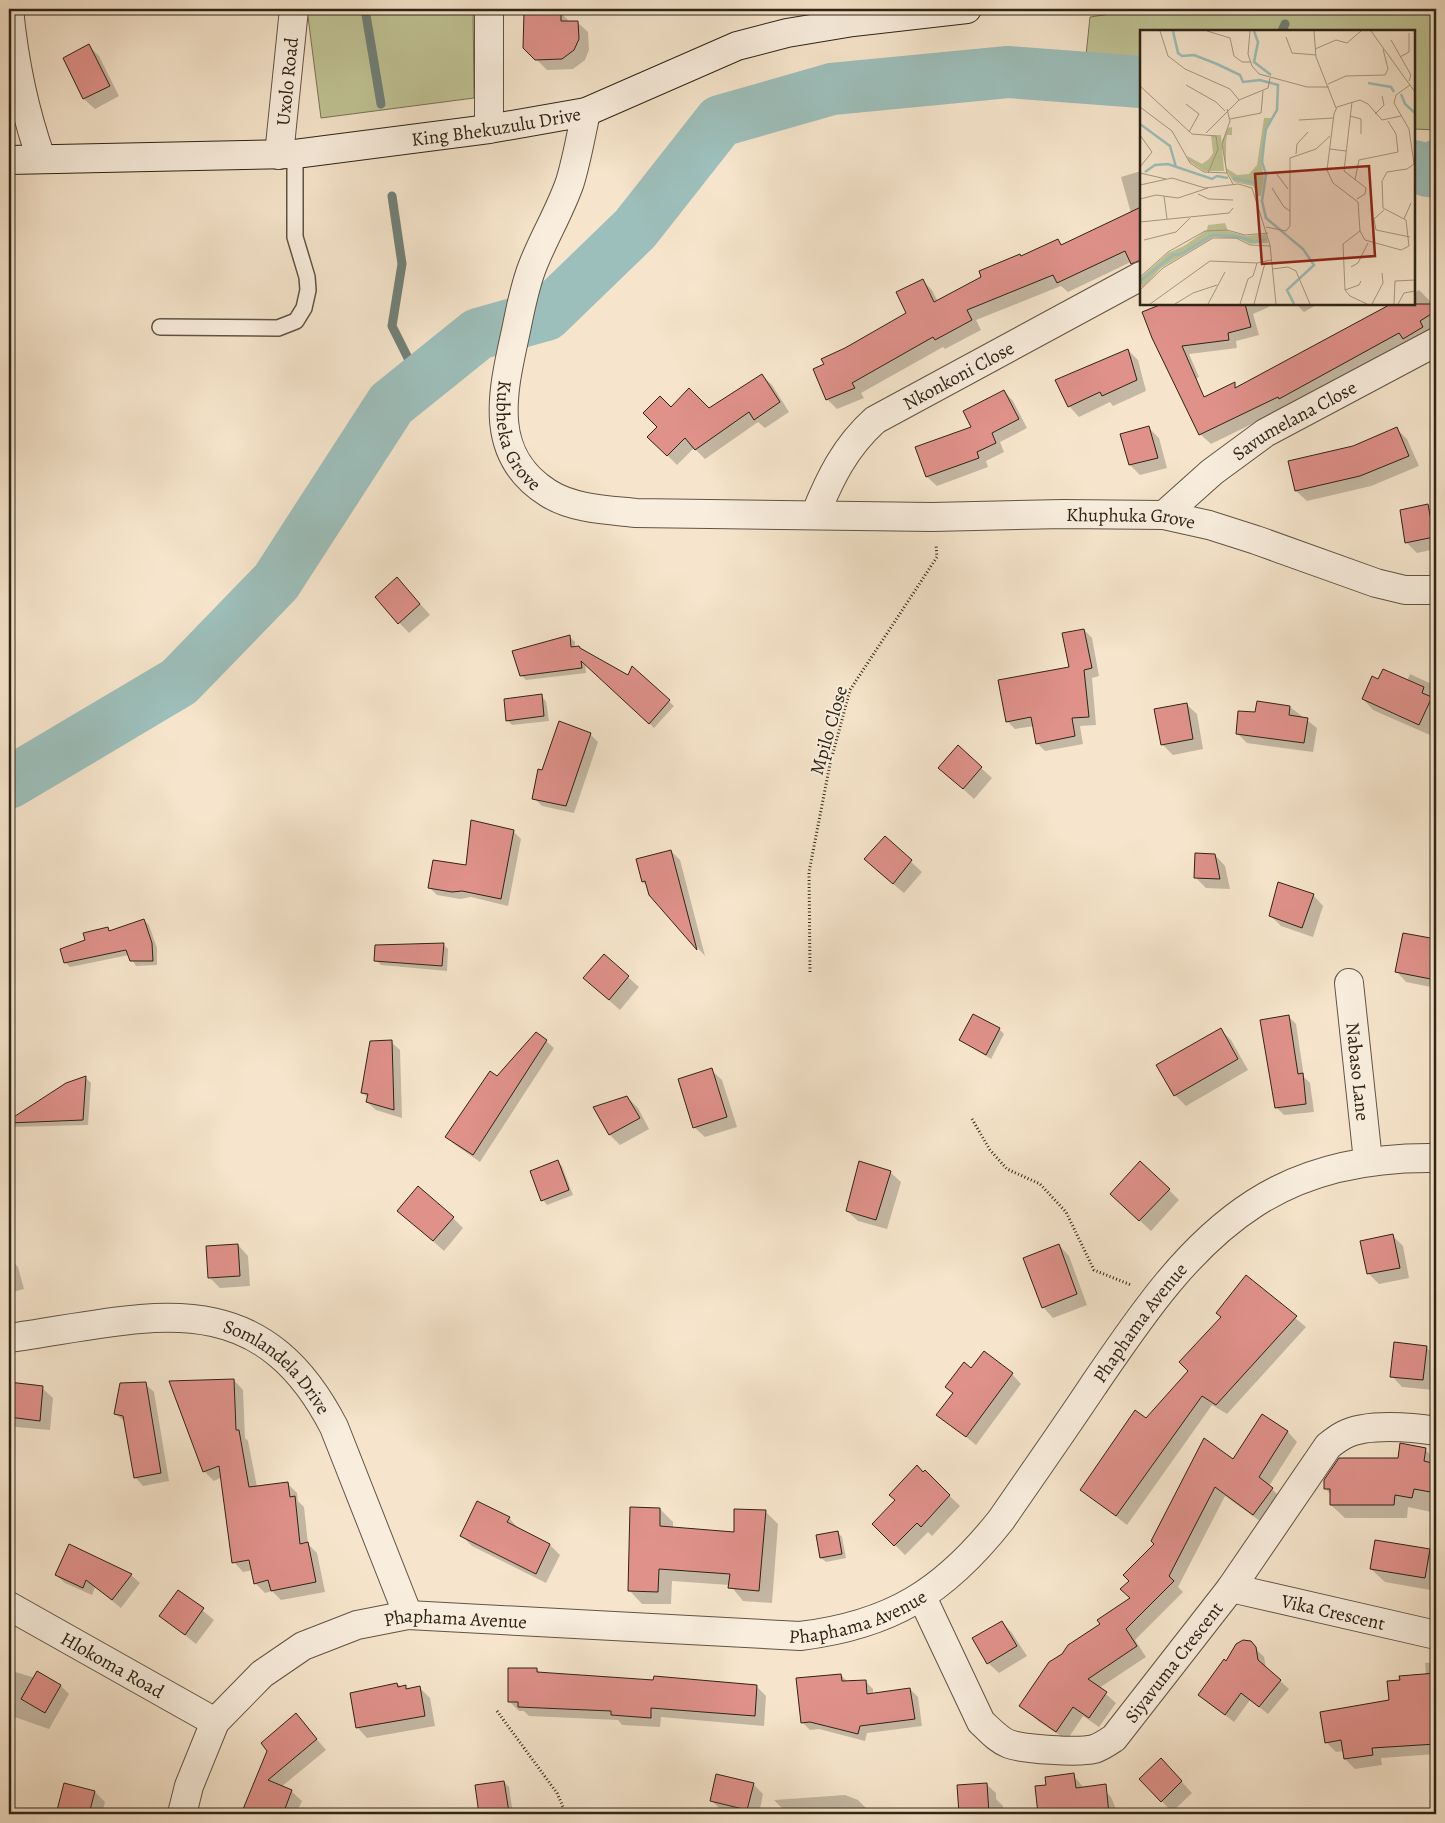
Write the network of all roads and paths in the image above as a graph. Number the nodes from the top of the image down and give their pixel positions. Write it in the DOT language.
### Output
graph roads {
  1 [pos="9,9"];
  2 [pos="294,9"];
  3 [pos="489,9"];
  4 [pos="967,9"];
  5 [pos="11,47"];
  6 [pos="586,112"];
  7 [pos="489,129"];
  8 [pos="287,155"];
  9 [pos="42,158"];
  10 [pos="9,160"];
  11 [pos="1140,277"];
  12 [pos="160,328"];
  13 [pos="1436,342"];
  14 [pos="815,515"];
  15 [pos="1164,515"];
  16 [pos="932,517"];
  17 [pos="1436,590"];
  18 [pos="810,972"];
  19 [pos="1349,983"];
  20 [pos="972,1119"];
  21 [pos="1436,1158"];
  22 [pos="1368,1161"];
  23 [pos="1140,1317"];
  24 [pos="9,1338"];
  25 [pos="1436,1430"];
  26 [pos="1231,1588"];
  27 [pos="922,1597"];
  28 [pos="9,1606"];
  29 [pos="408,1616"];
  30 [pos="1436,1635"];
  31 [pos="498,1711"];
  32 [pos="215,1722"];
  33 [pos="182,1814"];
  34 [pos="566,1814"];
  1 -- 5 [label="street"];
  2 -- 8 [label="street, Uxolo Road"];
  3 -- 7 [label="street"];
  4 -- 6 [label="street, King Bhekuzulu Drive"];
  5 -- 9 [label="street"];
  6 -- 7 [label="street, King Bhekuzulu Drive"];
  6 -- 14 [label="street, Kubheka Grove"];
  7 -- 8 [label="street, King Bhekuzulu Drive"];
  8 -- 9 [label="street, King Bhekuzulu Drive"];
  8 -- 12 [label="lane"];
  9 -- 10 [label="street, King Bhekuzulu Drive"];
  11 -- 14 [label="street, Nkonkoni Close"];
  13 -- 15 [label="street, Savumelana Close"];
  14 -- 16 [label="street, Khuphuka Grove"];
  15 -- 16 [label="street, Khuphuka Grove"];
  15 -- 17 [label="street, Khuphuka Grove"];
  16 -- 18 [label="path, Mpilo Close"];
  19 -- 22 [label="street, Nabaso Lane"];
  20 -- 23 [label="path"];
  21 -- 22 [label="street, Phaphama Avenue"];
  22 -- 23 [label="street, Phaphama Avenue"];
  23 -- 27 [label="street, Phaphama Avenue"];
  24 -- 29 [label="street, Somlandela Drive"];
  25 -- 26 [label="street, Siyavuma Crescent"];
  26 -- 27 [label="street, Siyavuma Crescent"];
  26 -- 30 [label="street, Vika Crescent"];
  27 -- 29 [label="street, Phaphama Avenue"];
  28 -- 32 [label="street, Hlokoma Road"];
  29 -- 32 [label="street, Phaphama Avenue"];
  31 -- 34 [label="path"];
  32 -- 33 [label="street, Phaphama Avenue"];
}
